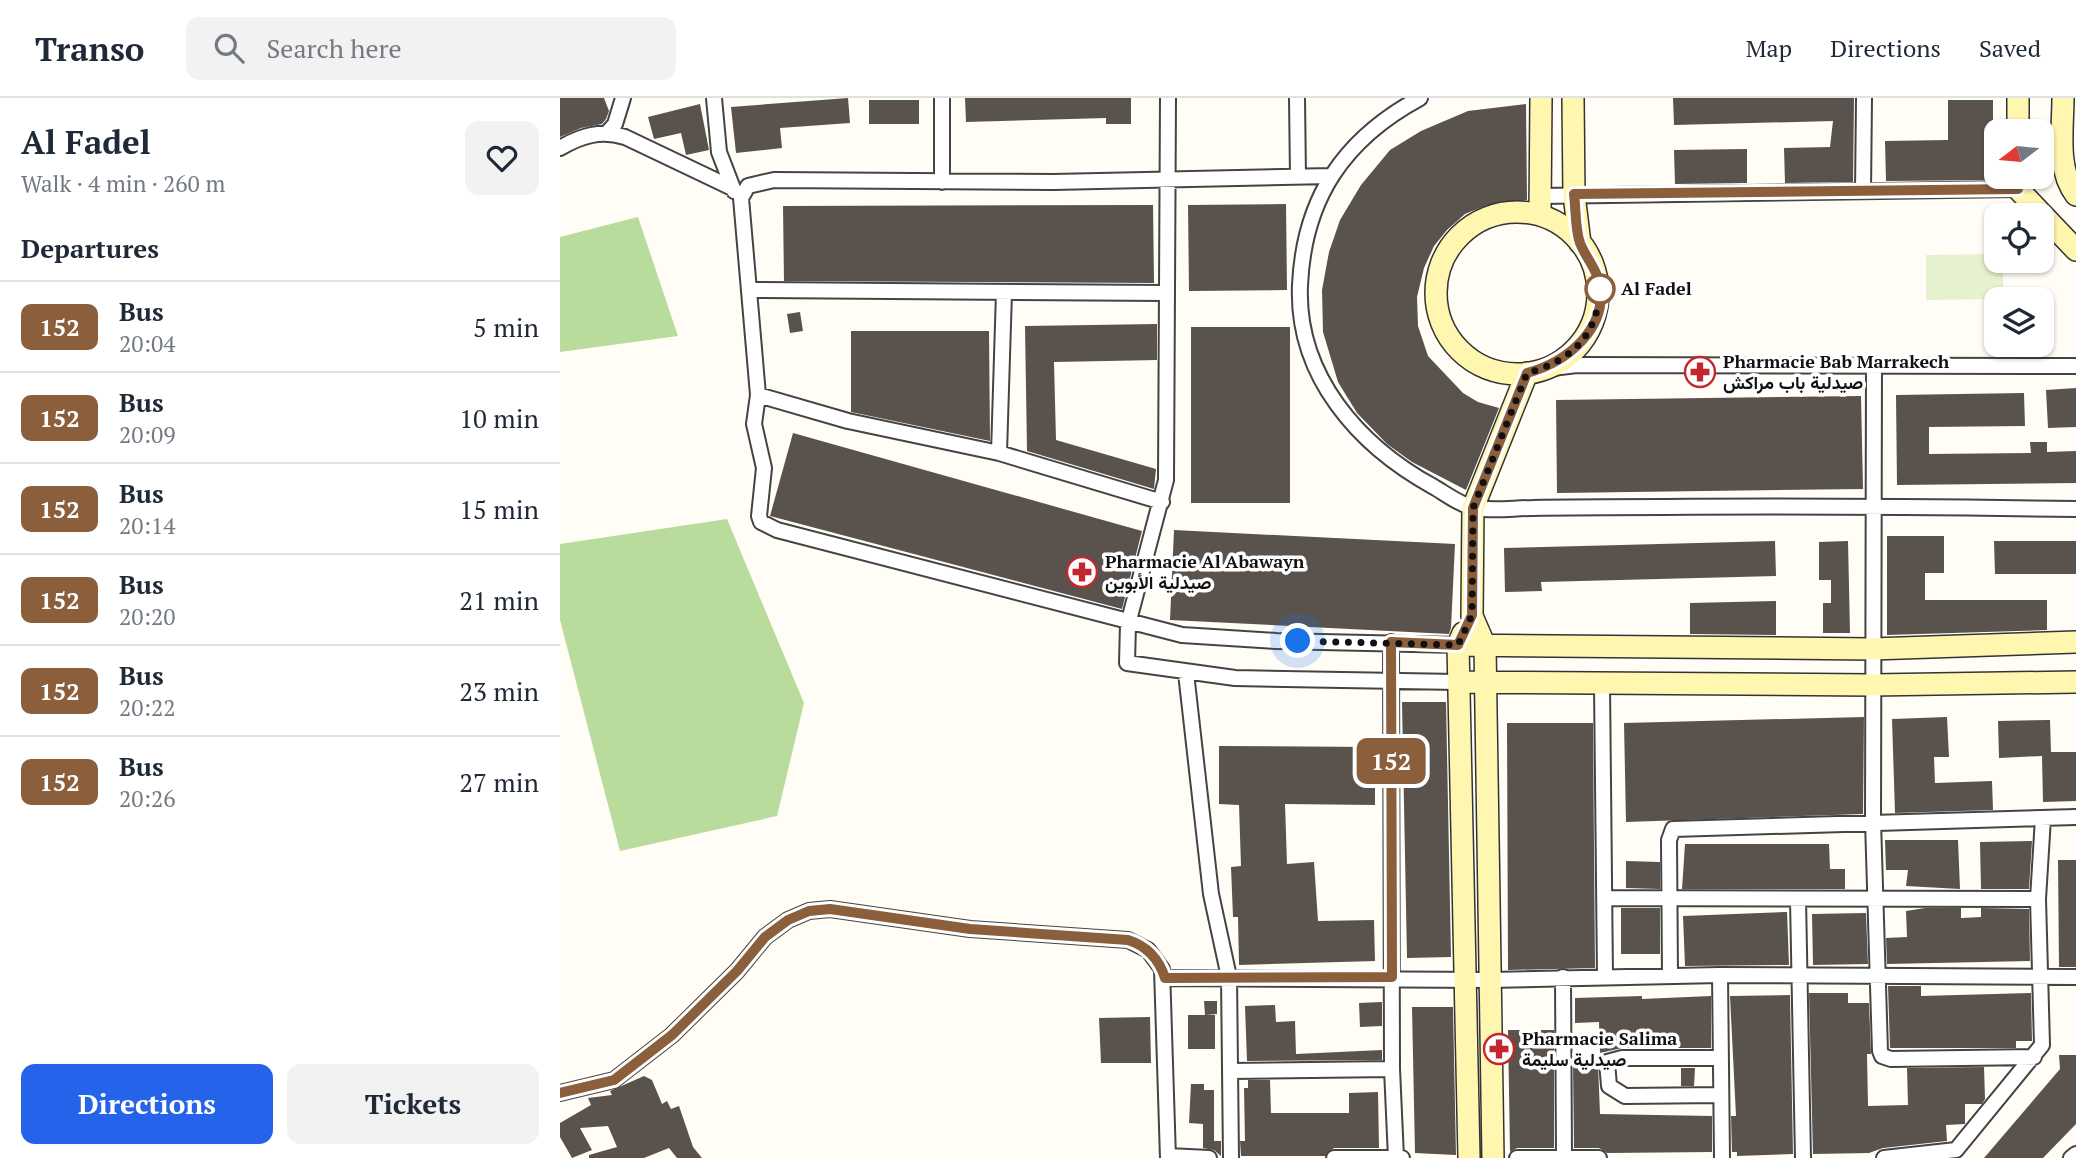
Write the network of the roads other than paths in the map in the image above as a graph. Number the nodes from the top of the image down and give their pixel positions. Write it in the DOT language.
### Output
graph roads {
  1 [pos="623,98"];
  2 [pos="714,98"];
  3 [pos="942,98"];
  4 [pos="1168,98"];
  5 [pos="1297,98"];
  6 [pos="1420,98"];
  7 [pos="1541,98"];
  8 [pos="1573,98"];
  9 [pos="1864,98"];
  10 [pos="2018,98"];
  11 [pos="2063,98"];
  12 [pos="2018,119"];
  13 [pos="608,132"];
  14 [pos="560,148"];
  15 [pos="1330,176"];
  16 [pos="1298,177"];
  17 [pos="1166,179"];
  18 [pos="942,182"];
  19 [pos="1984,185"];
  20 [pos="2023,189"];
  21 [pos="1863,191"];
  22 [pos="736,193"];
  23 [pos="1574,194"];
  24 [pos="2076,195"];
  25 [pos="1540,204"];
  26 [pos="1580,243"];
  27 [pos="2076,250"];
  28 [pos="749,290"];
  29 [pos="1004,292"];
  30 [pos="1165,293"];
  31 [pos="1874,364"];
  32 [pos="2076,366"];
  33 [pos="1536,371"];
  34 [pos="758,395"];
  35 [pos="999,453"];
  36 [pos="1162,502"];
  37 [pos="1872,506"];
  38 [pos="1473,508"];
  39 [pos="2076,509"];
  40 [pos="1472,615"];
  41 [pos="1128,624"];
  42 [pos="1391,642"];
  43 [pos="2076,642"];
  44 [pos="1458,645"];
  45 [pos="1485,646"];
  46 [pos="1872,649"];
  47 [pos="1186,673"];
  48 [pos="1390,680"];
  49 [pos="1458,682"];
  50 [pos="1485,682"];
  51 [pos="2076,682"];
  52 [pos="1602,685"];
  53 [pos="1872,685"];
  54 [pos="2076,817"];
  55 [pos="2043,818"];
  56 [pos="1873,821"];
  57 [pos="1670,896"];
  58 [pos="1604,898"];
  59 [pos="1798,899"];
  60 [pos="1876,899"];
  61 [pos="2038,899"];
  62 [pos="1720,975"];
  63 [pos="1800,975"];
  64 [pos="1670,976"];
  65 [pos="1878,976"];
  66 [pos="1229,977"];
  67 [pos="1392,977"];
  68 [pos="1563,977"];
  69 [pos="1605,977"];
  70 [pos="2076,977"];
  71 [pos="1165,978"];
  72 [pos="1467,978"];
  73 [pos="2042,978"];
  74 [pos="1489,980"];
  75 [pos="2034,1057"];
  76 [pos="1719,1058"];
  77 [pos="1392,1069"];
  78 [pos="1232,1071"];
  79 [pos="560,1093"];
  80 [pos="1719,1095"];
  81 [pos="2076,1154"];
  82 [pos="1168,1157"];
  83 [pos="1564,1157"];
  84 [pos="1209,1158"];
  85 [pos="1231,1158"];
  86 [pos="1334,1158"];
  87 [pos="1396,1158"];
  88 [pos="1402,1158"];
  89 [pos="1469,1158"];
  90 [pos="1493,1158"];
  91 [pos="1517,1158"];
  92 [pos="1599,1158"];
  93 [pos="1721,1158"];
  94 [pos="1803,1158"];
  95 [pos="1884,1158"];
  96 [pos="2071,1158"];
  1 -- 13 [label="street"];
  2 -- 22 [label="street"];
  3 -- 18 [label="street"];
  4 -- 17 [label="street"];
  5 -- 16 [label="street"];
  6 -- 15 [label="street"];
  7 -- 25 [label="street"];
  8 -- 23 [label="street"];
  9 -- 21 [label="street"];
  10 -- 12 [label="street"];
  11 -- 24 [label="street"];
  13 -- 14 [label="street"];
  13 -- 22 [label="street"];
  15 -- 16 [label="street"];
  15 -- 38 [label="street"];
  16 -- 17 [label="street"];
  17 -- 18 [label="street"];
  17 -- 30 [label="street"];
  18 -- 22 [label="street"];
  19 -- 21 [label="street"];
  20 -- 27 [label="street"];
  21 -- 23 [label="street"];
  22 -- 28 [label="street"];
  23 -- 25 [label="street"];
  23 -- 26 [label="street"];
  25 -- 26 [label="street"];
  25 -- 33 [label="street"];
  26 -- 33 [label="street"];
  28 -- 29 [label="street"];
  28 -- 34 [label="street"];
  29 -- 30 [label="street"];
  29 -- 35 [label="street"];
  30 -- 36 [label="street"];
  31 -- 32 [label="street"];
  31 -- 33 [label="street"];
  31 -- 37 [label="street"];
  33 -- 38 [label="street"];
  34 -- 35 [label="street"];
  34 -- 41 [label="street"];
  35 -- 36 [label="street"];
  36 -- 41 [label="street"];
  37 -- 38 [label="street"];
  37 -- 39 [label="street"];
  37 -- 46 [label="street"];
  38 -- 40 [label="street"];
  40 -- 44 [label="street"];
  40 -- 45 [label="street"];
  41 -- 42 [label="street"];
  41 -- 47 [label="street"];
  42 -- 44 [label="street"];
  42 -- 48 [label="street"];
  43 -- 46 [label="street"];
  44 -- 45 [label="street"];
  44 -- 49 [label="street"];
  45 -- 46 [label="street"];
  45 -- 50 [label="street"];
  46 -- 53 [label="street"];
  47 -- 48 [label="street"];
  47 -- 66 [label="street"];
  48 -- 49 [label="street"];
  48 -- 67 [label="street"];
  49 -- 50 [label="street"];
  49 -- 72 [label="street"];
  50 -- 52 [label="street"];
  50 -- 74 [label="street"];
  51 -- 53 [label="street"];
  52 -- 53 [label="street"];
  52 -- 58 [label="street"];
  53 -- 56 [label="street"];
  54 -- 55 [label="street"];
  55 -- 56 [label="street"];
  55 -- 61 [label="street"];
  56 -- 57 [label="street"];
  56 -- 60 [label="street"];
  57 -- 58 [label="street"];
  57 -- 59 [label="street"];
  57 -- 64 [label="street"];
  58 -- 69 [label="street"];
  59 -- 60 [label="street"];
  59 -- 63 [label="street"];
  60 -- 61 [label="street"];
  60 -- 65 [label="street"];
  61 -- 73 [label="street"];
  62 -- 63 [label="street"];
  62 -- 64 [label="street"];
  62 -- 76 [label="street"];
  63 -- 65 [label="street"];
  63 -- 94 [label="street"];
  64 -- 69 [label="street"];
  65 -- 73 [label="street"];
  65 -- 75 [label="street"];
  66 -- 67 [label="street"];
  66 -- 71 [label="street"];
  66 -- 78 [label="street"];
  67 -- 72 [label="street"];
  67 -- 77 [label="street"];
  68 -- 69 [label="street"];
  68 -- 74 [label="street"];
  68 -- 83 [label="street"];
  70 -- 73 [label="street"];
  71 -- 79 [label="street"];
  71 -- 82 [label="street"];
  72 -- 74 [label="street"];
  72 -- 89 [label="street"];
  73 -- 75 [label="street"];
  74 -- 90 [label="street"];
  75 -- 95 [label="street"];
  76 -- 80 [label="street"];
  76 -- 80 [label="street"];
  77 -- 78 [label="street"];
  77 -- 87 [label="street"];
  78 -- 85 [label="street"];
  80 -- 93 [label="street"];
  81 -- 96 [label="street"];
  82 -- 84 [label="street"];
  83 -- 91 [label="street"];
  83 -- 92 [label="street"];
  86 -- 87 [label="street"];
  87 -- 88 [label="street"];
}
